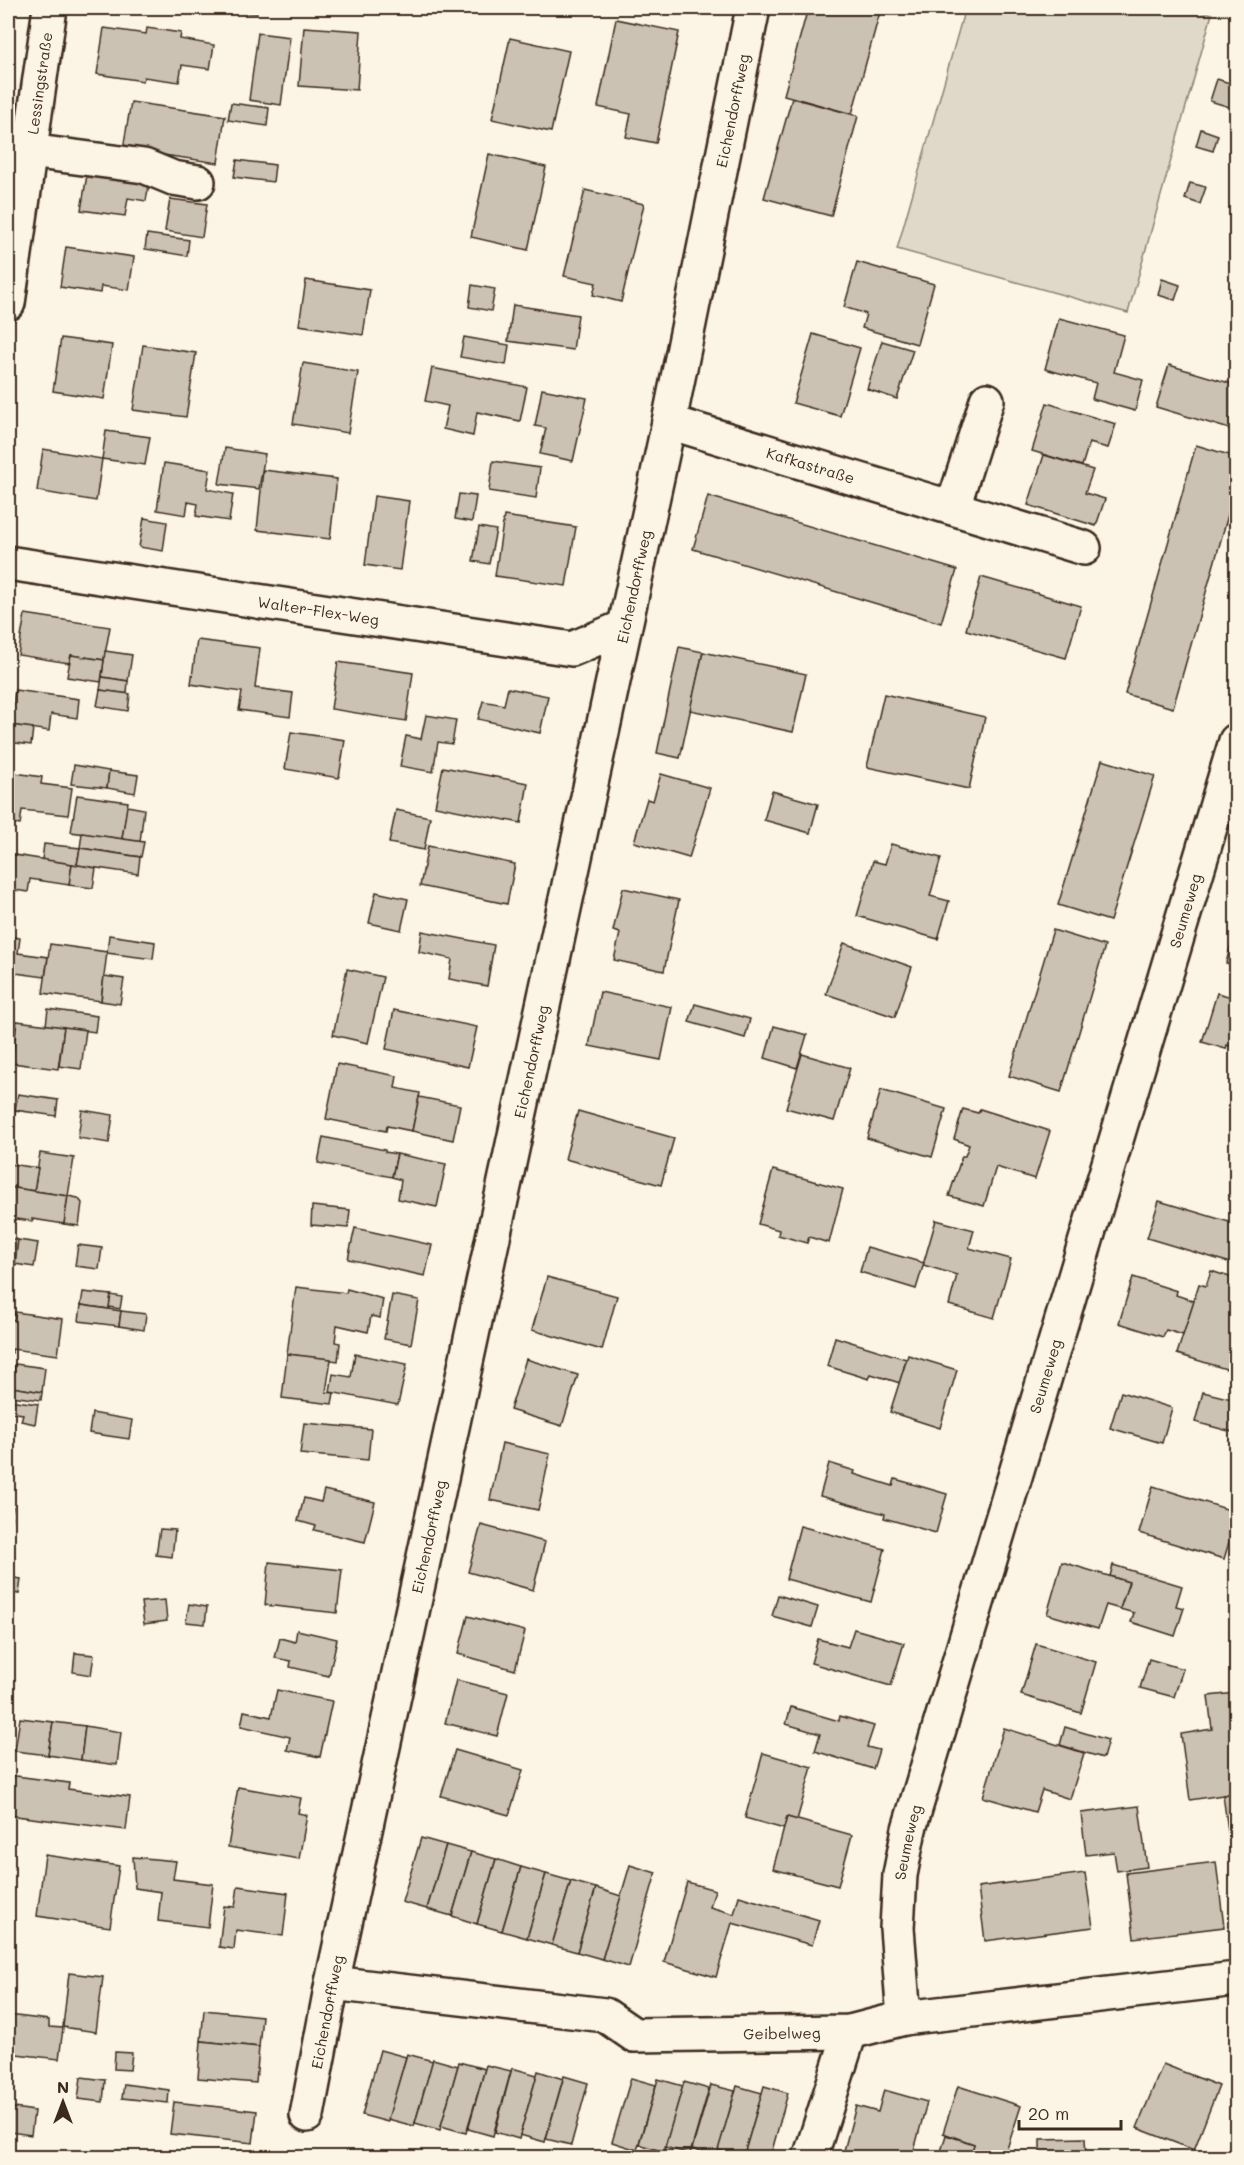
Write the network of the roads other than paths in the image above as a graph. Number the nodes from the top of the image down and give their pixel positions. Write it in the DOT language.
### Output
graph roads {
  1 [pos="50,8"];
  2 [pos="753,8"];
  3 [pos="29,151"];
  4 [pos="198,182"];
  5 [pos="8,303"];
  6 [pos="987,400"];
  7 [pos="669,422"];
  8 [pos="953,507"];
  9 [pos="1084,548"];
  10 [pos="8,563"];
  11 [pos="624,627"];
  12 [pos="1236,741"];
  13 [pos="1236,1979"];
  14 [pos="332,1983"];
  15 [pos="904,2018"];
  16 [pos="850,2032"];
  17 [pos="307,2115"];
  18 [pos="810,2157"];
  1 -- 3 [label="street, Lessingstraße"];
  2 -- 7 [label="street, Eichendorffweg"];
  3 -- 4 [label="street"];
  3 -- 5 [label="street, Lessingstraße"];
  6 -- 8 [label="street"];
  7 -- 8 [label="street, Kafkastraße"];
  7 -- 11 [label="street, Eichendorffweg"];
  8 -- 9 [label="street, Kafkastraße"];
  10 -- 11 [label="street, Walter-Flex-Weg"];
  11 -- 14 [label="street, Eichendorffweg"];
  12 -- 15 [label="street, Seumeweg"];
  13 -- 15 [label="street, Geibelweg"];
  14 -- 16 [label="street, Geibelweg"];
  14 -- 17 [label="street, Eichendorffweg"];
  15 -- 16 [label="street, Geibelweg"];
  16 -- 18 [label="street"];
}
